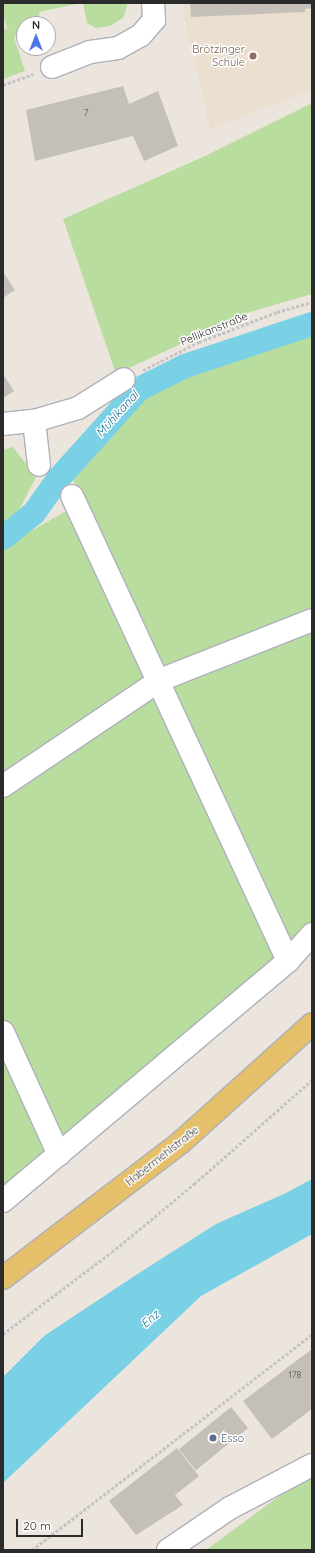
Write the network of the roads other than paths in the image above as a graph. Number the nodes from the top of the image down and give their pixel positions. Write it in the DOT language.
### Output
graph roads {
  1 [pos="153,3"];
  2 [pos="52,67"];
  3 [pos="124,379"];
  4 [pos="34,421"];
  5 [pos="3,424"];
  6 [pos="39,465"];
  7 [pos="72,496"];
  8 [pos="312,620"];
  9 [pos="160,680"];
  10 [pos="3,786"];
  11 [pos="312,934"];
  12 [pos="288,961"];
  13 [pos="312,1024"];
  14 [pos="3,1032"];
  15 [pos="59,1155"];
  16 [pos="3,1200"];
  17 [pos="3,1278"];
  18 [pos="312,1465"];
  19 [pos="168,1550"];
  1 -- 2 [label="street"];
  3 -- 4 [label="street"];
  4 -- 5 [label="street"];
  4 -- 6 [label="street"];
  7 -- 9 [label="street"];
  8 -- 9 [label="street"];
  9 -- 10 [label="street"];
  9 -- 12 [label="street"];
  11 -- 12 [label="street"];
  12 -- 15 [label="street"];
  13 -- 17 [label="main road, Habermehlstraße"];
  14 -- 15 [label="street"];
  15 -- 16 [label="street"];
  18 -- 19 [label="street"];
}
